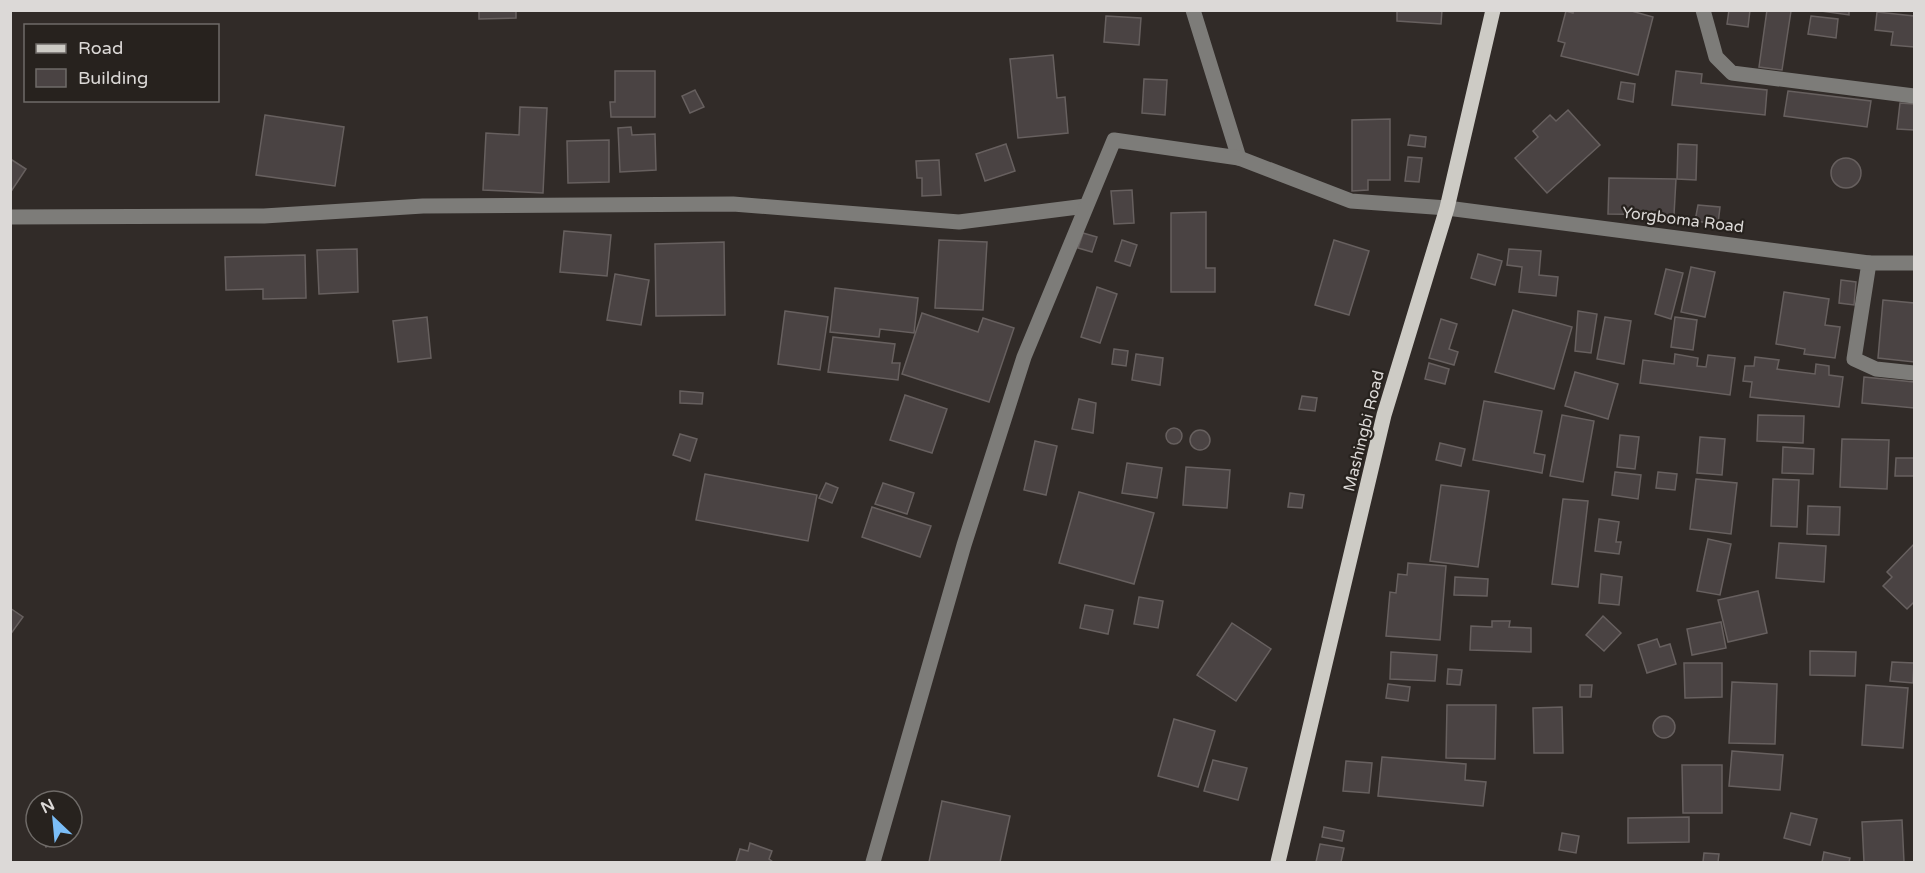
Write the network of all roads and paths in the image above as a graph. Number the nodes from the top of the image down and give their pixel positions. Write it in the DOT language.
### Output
graph roads {
  1 [pos="1193,10"];
  2 [pos="1493,10"];
  3 [pos="1703,10"];
  4 [pos="1914,96"];
  5 [pos="1239,158"];
  6 [pos="1086,206"];
  7 [pos="1447,208"];
  8 [pos="10,217"];
  9 [pos="1869,263"];
  10 [pos="1914,263"];
  11 [pos="1914,373"];
  12 [pos="873,862"];
  13 [pos="1278,862"];
  1 -- 5 [label="street"];
  2 -- 7 [label="main road, Mashingbi Road"];
  3 -- 4 [label="street"];
  5 -- 6 [label="street, Yorgboma Road"];
  5 -- 7 [label="street, Yorgboma Road"];
  6 -- 8 [label="street"];
  6 -- 12 [label="street"];
  7 -- 9 [label="street, Yorgboma Road"];
  7 -- 13 [label="main road, Mashingbi Road"];
  9 -- 10 [label="street, Yorgboma Road"];
  9 -- 11 [label="street"];
}
